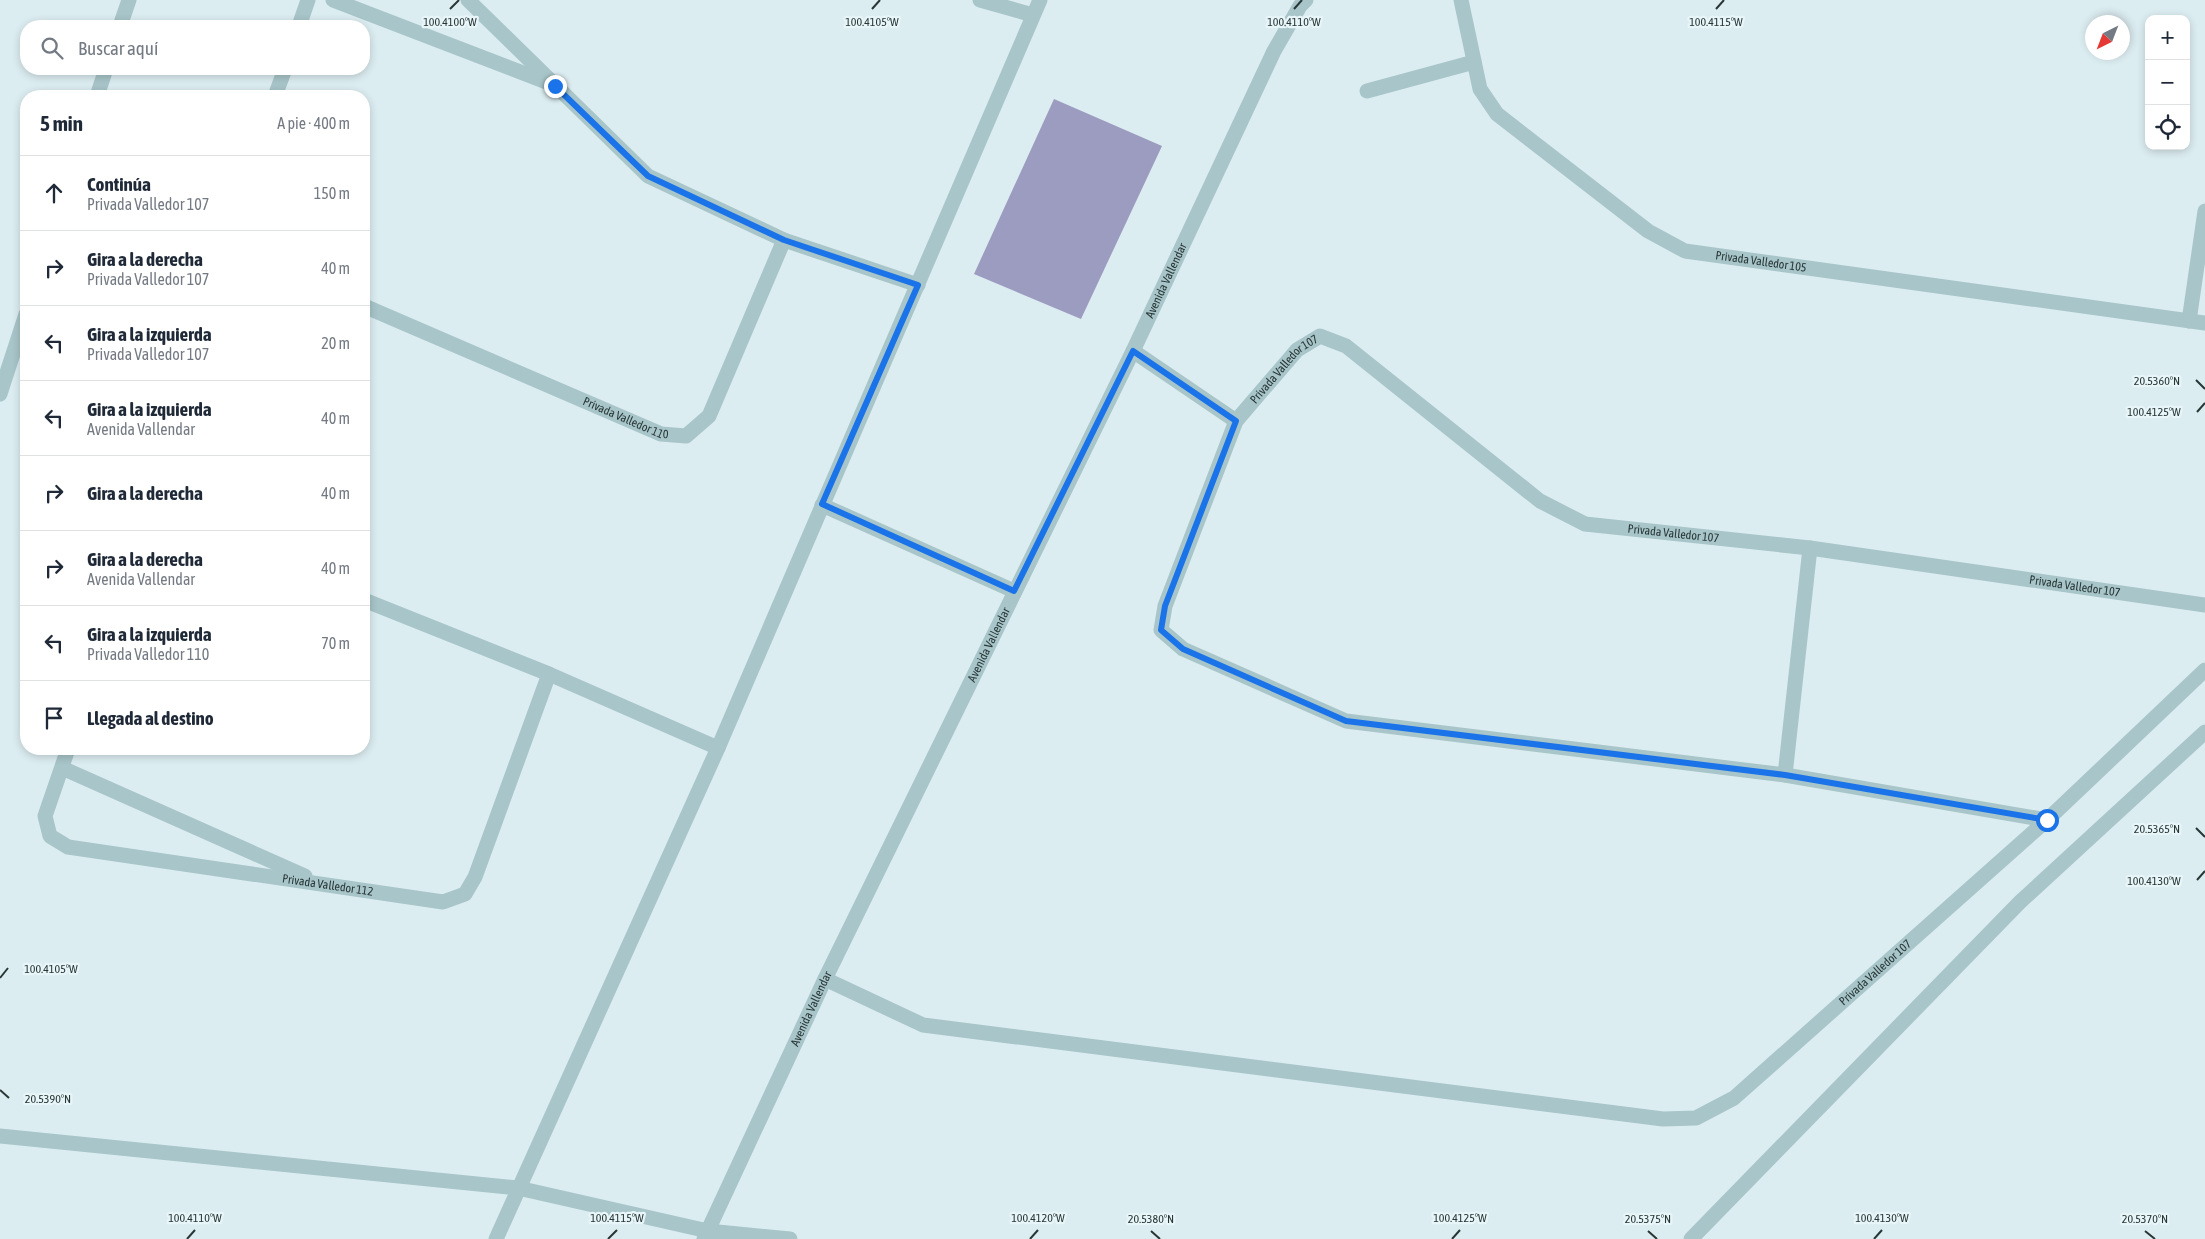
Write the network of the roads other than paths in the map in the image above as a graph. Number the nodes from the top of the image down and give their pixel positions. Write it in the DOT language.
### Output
graph roads {
  1 [pos="129,0"];
  2 [pos="308,0"];
  3 [pos="333,0"];
  4 [pos="468,0"];
  5 [pos="980,0"];
  6 [pos="1040,0"];
  7 [pos="1306,0"];
  8 [pos="1462,0"];
  9 [pos="1033,15"];
  10 [pos="122,20"];
  11 [pos="301,20"];
  12 [pos="1474,62"];
  13 [pos="104,75"];
  14 [pos="283,75"];
  15 [pos="555,86"];
  16 [pos="100,90"];
  17 [pos="278,90"];
  18 [pos="1366,91"];
  19 [pos="2205,211"];
  20 [pos="784,240"];
  21 [pos="918,285"];
  22 [pos="370,309"];
  23 [pos="2189,321"];
  24 [pos="2205,323"];
  25 [pos="20,332"];
  26 [pos="1133,351"];
  27 [pos="0,394"];
  28 [pos="1236,421"];
  29 [pos="822,504"];
  30 [pos="1810,548"];
  31 [pos="1014,591"];
  32 [pos="370,602"];
  33 [pos="2205,605"];
  34 [pos="2205,670"];
  35 [pos="548,674"];
  36 [pos="2205,732"];
  37 [pos="718,748"];
  38 [pos="66,755"];
  39 [pos="62,768"];
  40 [pos="1785,775"];
  41 [pos="2047,820"];
  42 [pos="322,884"];
  43 [pos="825,980"];
  44 [pos="0,1136"];
  45 [pos="518,1188"];
  46 [pos="706,1235"];
  47 [pos="496,1239"];
  48 [pos="790,1239"];
  49 [pos="1691,1239"];
  1 -- 10 [label="street"];
  2 -- 11 [label="street"];
  3 -- 15 [label="street"];
  4 -- 15 [label="street"];
  5 -- 9 [label="street"];
  6 -- 9 [label="street"];
  7 -- 26 [label="street, Avenida Vallendar"];
  8 -- 12 [label="street, Privada Valledor 105"];
  9 -- 21 [label="street"];
  12 -- 18 [label="street"];
  12 -- 23 [label="street, Privada Valledor 105"];
  13 -- 16 [label="street"];
  14 -- 17 [label="street"];
  15 -- 20 [label="street"];
  19 -- 23 [label="street"];
  20 -- 21 [label="street"];
  20 -- 22 [label="street, Privada Valledor 110"];
  21 -- 29 [label="street"];
  23 -- 24 [label="street, Privada Valledor 105"];
  25 -- 27 [label="street"];
  26 -- 28 [label="street"];
  26 -- 31 [label="street, Avenida Vallendar"];
  28 -- 30 [label="street, Privada Valledor 107"];
  28 -- 40 [label="street, Privada Valledor 107"];
  29 -- 31 [label="street"];
  29 -- 37 [label="street"];
  30 -- 33 [label="street, Privada Valledor 107"];
  30 -- 40 [label="street"];
  31 -- 43 [label="street, Avenida Vallendar"];
  32 -- 35 [label="street"];
  34 -- 41 [label="street, Privada Valledor 107"];
  35 -- 37 [label="street"];
  35 -- 42 [label="street, Privada Valledor 112"];
  36 -- 49 [label="street"];
  37 -- 45 [label="street"];
  38 -- 39 [label="street, Privada Valledor 112"];
  39 -- 42 [label="street"];
  39 -- 42 [label="street, Privada Valledor 112"];
  40 -- 41 [label="street, Privada Valledor 107"];
  41 -- 43 [label="street, Privada Valledor 107"];
  43 -- 46 [label="street, Avenida Vallendar"];
  44 -- 45 [label="street"];
  45 -- 46 [label="street"];
  45 -- 47 [label="street"];
  46 -- 48 [label="street"];
}
